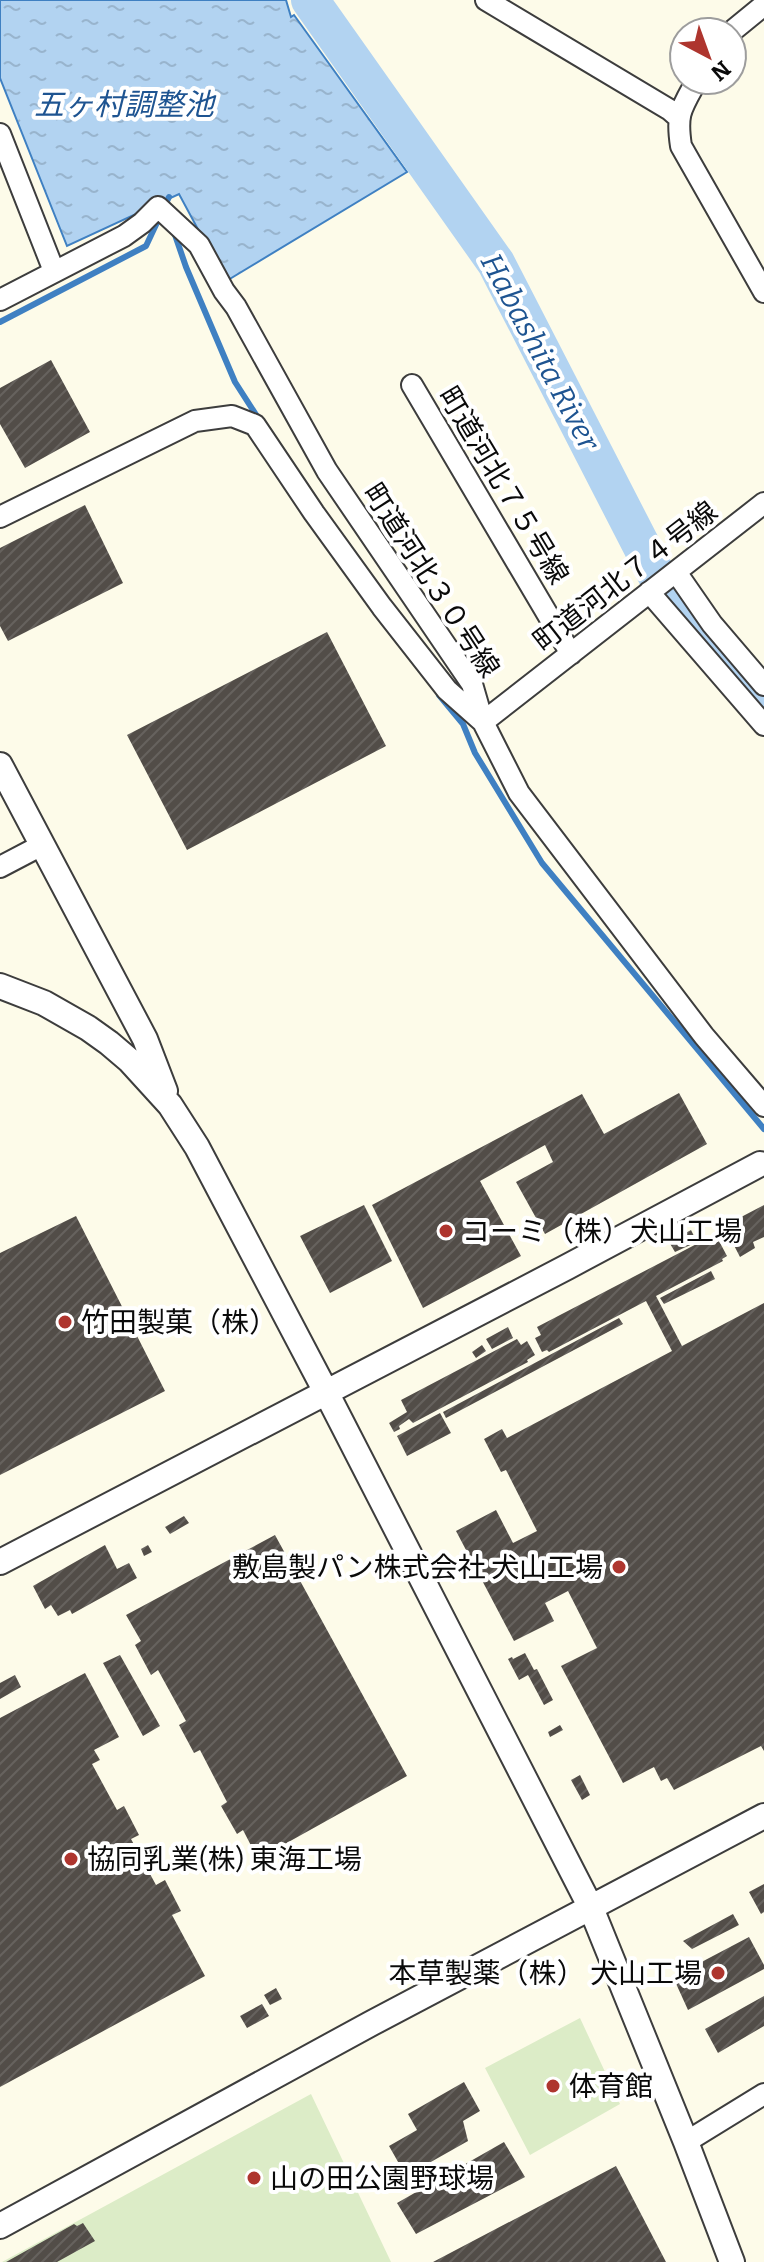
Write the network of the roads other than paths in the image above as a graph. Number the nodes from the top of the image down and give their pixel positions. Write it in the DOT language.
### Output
graph roads {
  1 [pos="486,0"];
  2 [pos="764,5"];
  3 [pos="748,18"];
  4 [pos="686,101"];
  5 [pos="0,134"];
  6 [pos="54,271"];
  7 [pos="764,292"];
  8 [pos="0,300"];
  9 [pos="412,385"];
  10 [pos="764,503"];
  11 [pos="0,517"];
  12 [pos="674,573"];
  13 [pos="652,590"];
  14 [pos="571,654"];
  15 [pos="764,685"];
  16 [pos="483,722"];
  17 [pos="764,725"];
  18 [pos="0,765"];
  19 [pos="42,845"];
  20 [pos="0,867"];
  21 [pos="0,986"];
  22 [pos="170,1105"];
  23 [pos="764,1106"];
  24 [pos="760,1164"];
  25 [pos="326,1392"];
  26 [pos="0,1562"];
  27 [pos="764,1816"];
  28 [pos="591,1908"];
  29 [pos="764,2094"];
  30 [pos="686,2142"];
  31 [pos="0,2226"];
  32 [pos="732,2262"];
  1 -- 4 [label="street"];
  2 -- 3 [label="street"];
  4 -- 7 [label="street"];
  5 -- 6 [label="street"];
  6 -- 8 [label="street"];
  6 -- 16 [label="street, 町道河北３０号線"];
  9 -- 14 [label="street, 町道河北７５号線"];
  10 -- 12 [label="street, 町道河北７４号線"];
  11 -- 16 [label="street"];
  12 -- 13 [label="street, 町道河北７４号線"];
  12 -- 15 [label="street"];
  13 -- 14 [label="street, 町道河北７４号線"];
  13 -- 17 [label="street"];
  14 -- 16 [label="street, 町道河北７４号線"];
  16 -- 23 [label="street, 町道河北３０号線"];
  18 -- 19 [label="street"];
  19 -- 20 [label="street"];
  19 -- 22 [label="street"];
  21 -- 22 [label="street"];
  22 -- 25 [label="street"];
  24 -- 25 [label="street"];
  25 -- 26 [label="street"];
  25 -- 28 [label="street"];
  27 -- 28 [label="street"];
  28 -- 30 [label="street"];
  28 -- 31 [label="street"];
  29 -- 30 [label="street"];
  30 -- 32 [label="street"];
}
